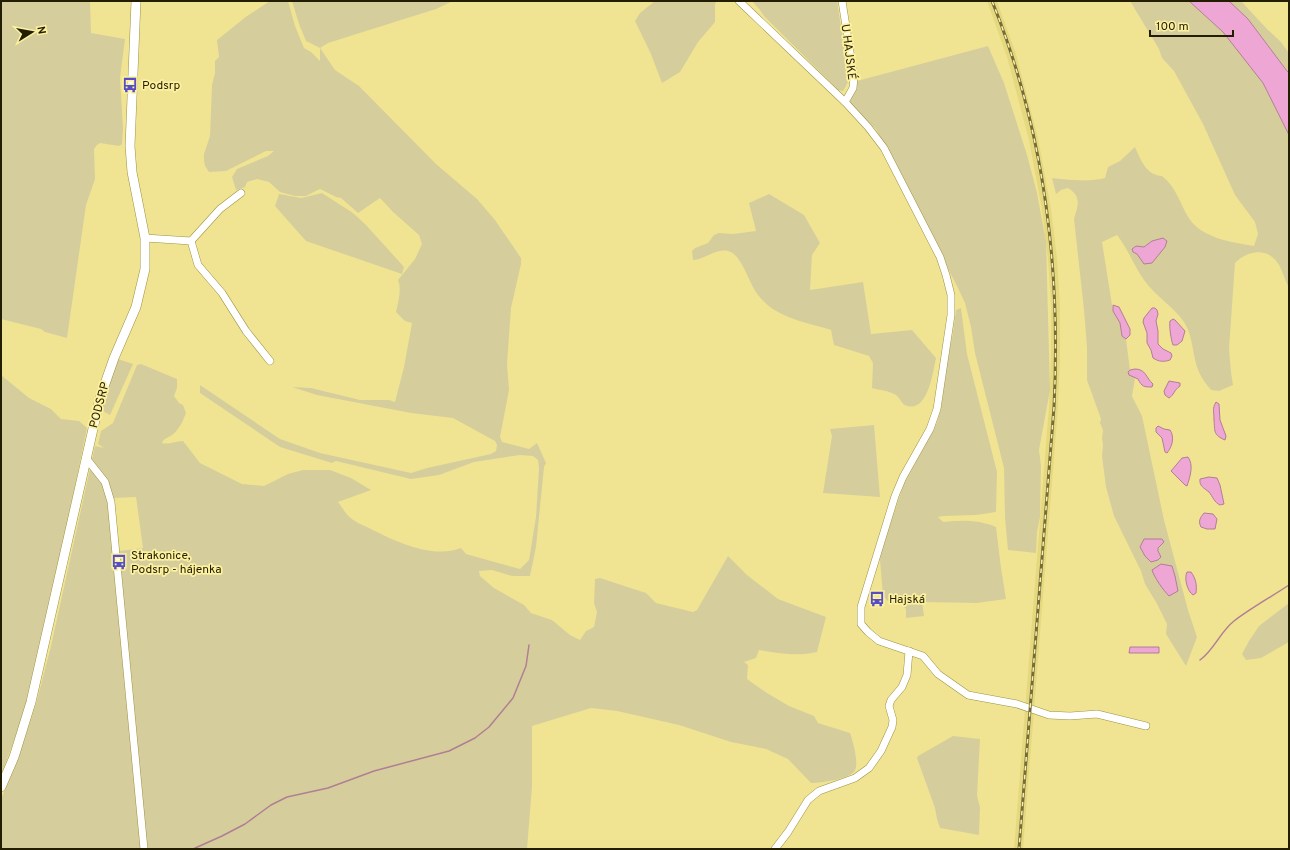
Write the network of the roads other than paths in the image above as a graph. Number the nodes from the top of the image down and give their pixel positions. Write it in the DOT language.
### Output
graph roads {
  1 [pos="136,1"];
  2 [pos="739,1"];
  3 [pos="842,1"];
  4 [pos="845,102"];
  5 [pos="241,193"];
  6 [pos="145,238"];
  7 [pos="191,241"];
  8 [pos="270,361"];
  9 [pos="86,458"];
  10 [pos="909,650"];
  11 [pos="1146,726"];
  12 [pos="1,787"];
  13 [pos="144,849"];
  14 [pos="775,849"];
  1 -- 6 [label="main road, PODSRP"];
  2 -- 4 [label="street"];
  3 -- 4 [label="street, U HAJSKÉ"];
  4 -- 10 [label="street"];
  5 -- 7 [label="street"];
  6 -- 7 [label="street"];
  6 -- 9 [label="main road, PODSRP"];
  7 -- 8 [label="street"];
  9 -- 12 [label="main road, PODSRP"];
  9 -- 13 [label="street"];
  10 -- 11 [label="street"];
  10 -- 14 [label="street"];
}
